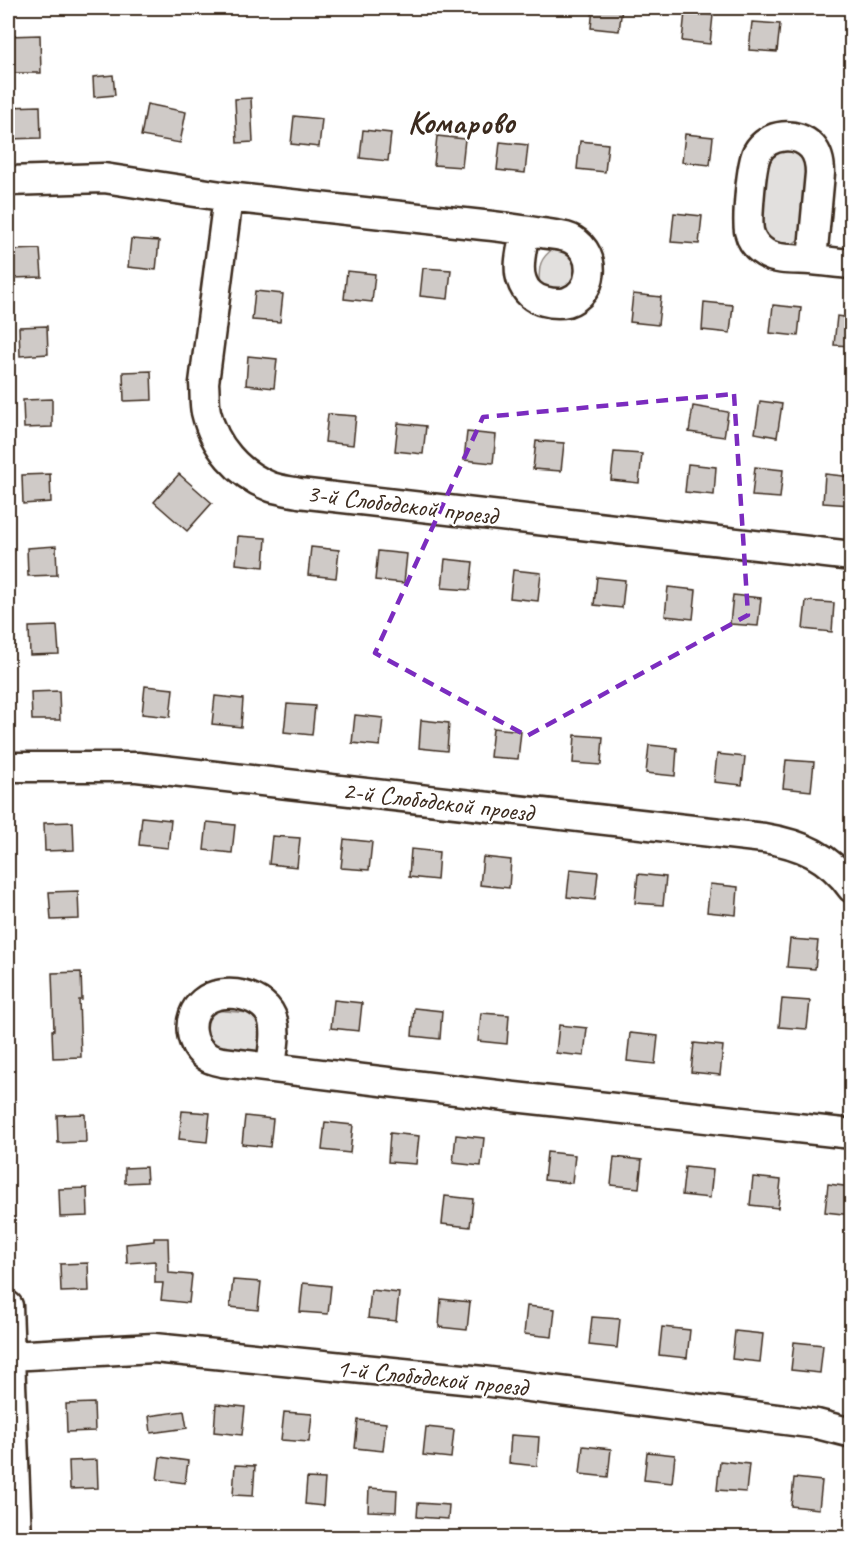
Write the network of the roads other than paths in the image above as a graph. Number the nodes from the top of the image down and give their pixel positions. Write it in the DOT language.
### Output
graph roads {
  1 [pos="8,181"];
  2 [pos="228,197"];
  3 [pos="525,231"];
  4 [pos="812,260"];
  5 [pos="852,264"];
  6 [pos="852,556"];
  7 [pos="8,767"];
  8 [pos="852,888"];
  9 [pos="271,1067"];
  10 [pos="851,1133"];
  11 [pos="8,1306"];
  12 [pos="10,1356"];
  13 [pos="852,1433"];
  14 [pos="10,1464"];
  15 [pos="17,1538"];
  1 -- 2 [label="street"];
  2 -- 3 [label="street"];
  2 -- 6 [label="street, 3-й Слободской проезд"];
  4 -- 5 [label="street"];
  7 -- 8 [label="street, 2-й Слободской проезд"];
  9 -- 10 [label="street"];
  11 -- 12 [label="street"];
  12 -- 13 [label="street, 1-й Слободской проезд"];
  12 -- 14 [label="street"];
  14 -- 15 [label="street"];
}
